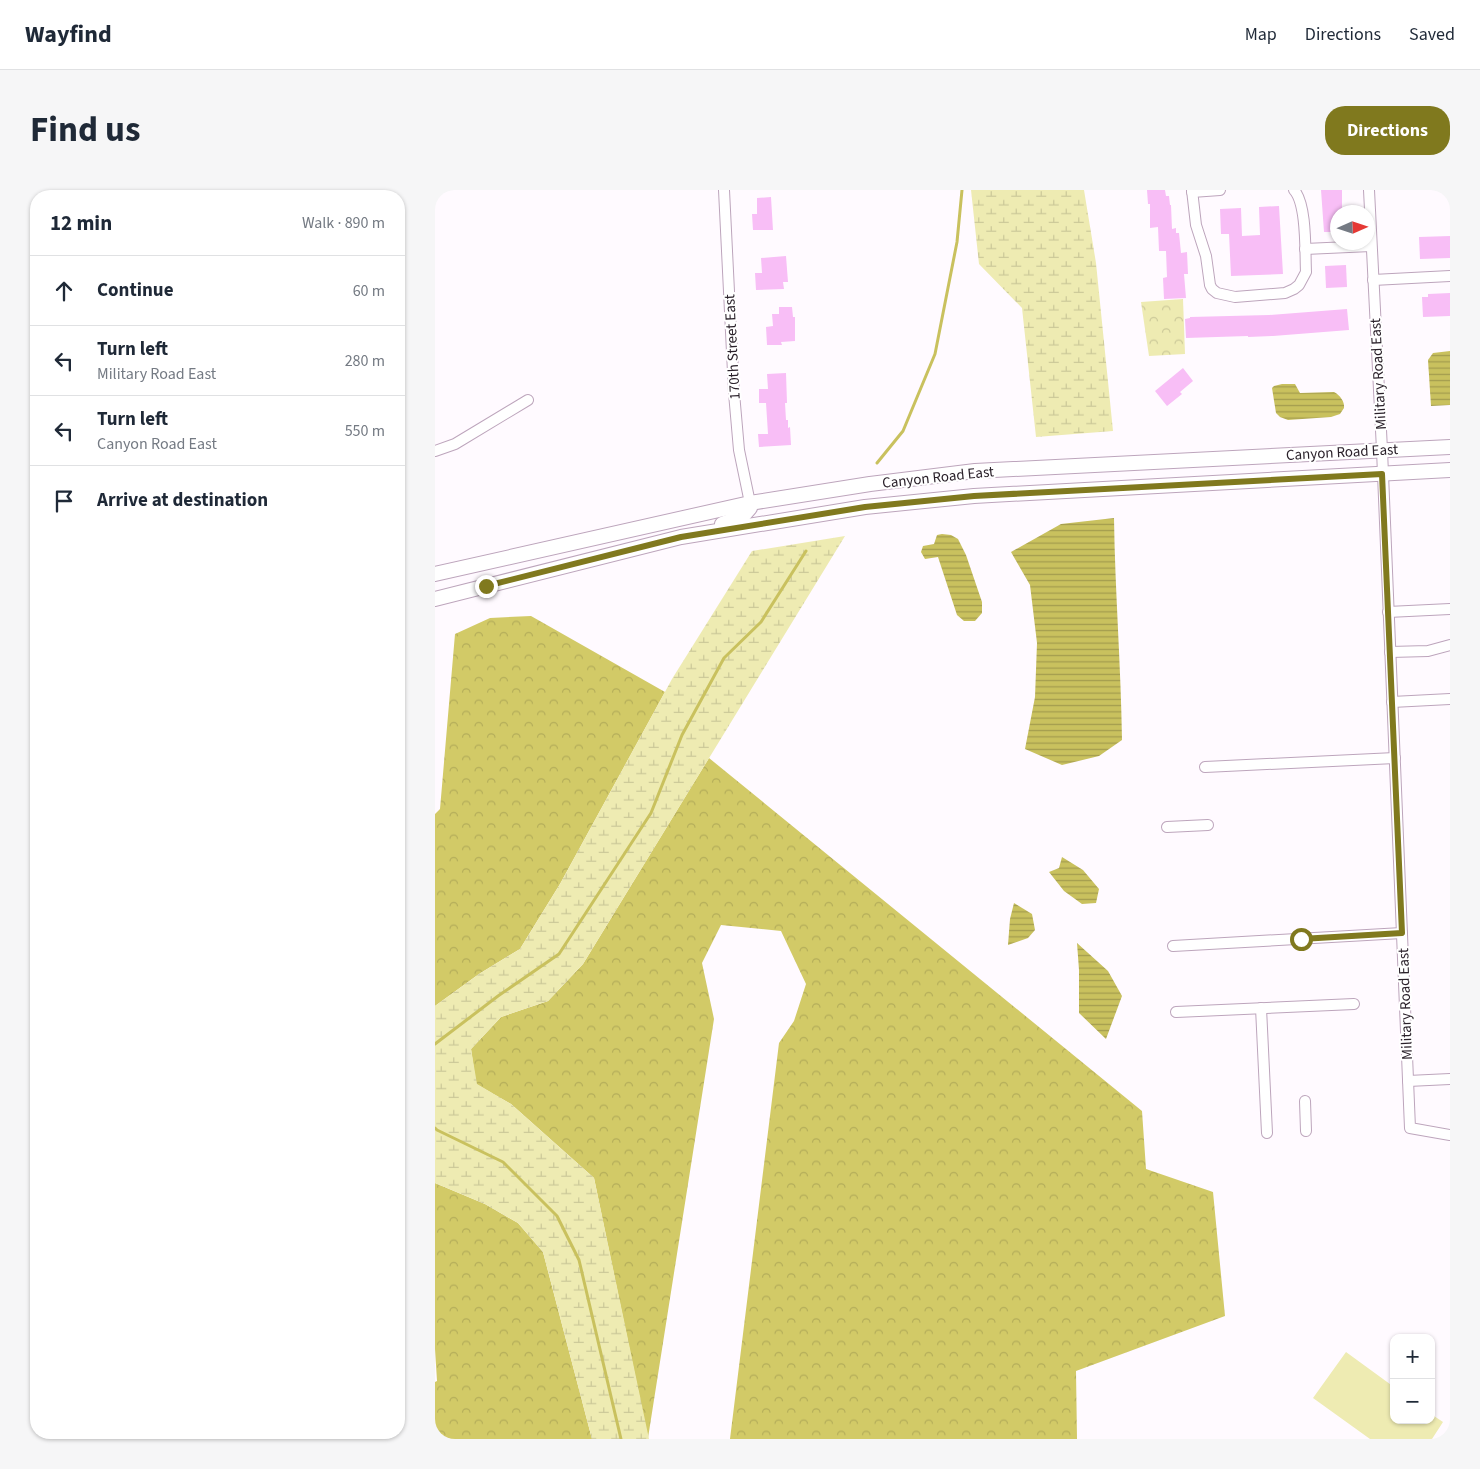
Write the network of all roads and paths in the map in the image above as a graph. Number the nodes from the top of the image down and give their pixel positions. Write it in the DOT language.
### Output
graph roads {
  1 [pos="724,190"];
  2 [pos="1220,190"];
  3 [pos="1369,190"];
  4 [pos="1192,191"];
  5 [pos="1296,192"];
  6 [pos="1370,205"];
  7 [pos="1330,248"];
  8 [pos="1305,249"];
  9 [pos="1371,250"];
  10 [pos="1450,276"];
  11 [pos="1373,280"];
  12 [pos="528,400"];
  13 [pos="1450,447"];
  14 [pos="1382,450"];
  15 [pos="435,451"];
  16 [pos="1450,470"];
  17 [pos="1382,474"];
  18 [pos="750,503"];
  19 [pos="681,537"];
  20 [pos="435,574"];
  21 [pos="435,599"];
  22 [pos="1450,609"];
  23 [pos="1388,612"];
  24 [pos="1450,645"];
  25 [pos="1390,652"];
  26 [pos="1450,699"];
  27 [pos="1392,702"];
  28 [pos="1395,758"];
  29 [pos="1205,767"];
  30 [pos="1208,825"];
  31 [pos="1167,827"];
  32 [pos="1402,933"];
  33 [pos="1173,946"];
  34 [pos="1354,1004"];
  35 [pos="1261,1008"];
  36 [pos="1176,1012"];
  37 [pos="1450,1079"];
  38 [pos="1408,1081"];
  39 [pos="1305,1101"];
  40 [pos="1306,1131"];
  41 [pos="1267,1133"];
  42 [pos="1450,1135"];
  1 -- 18 [label="street, 170th Street East"];
  2 -- 4 [label="street"];
  3 -- 6 [label="street, Military Road East"];
  4 -- 8 [label="street"];
  5 -- 8 [label="street"];
  7 -- 8 [label="street"];
  9 -- 11 [label="street, Military Road East"];
  10 -- 11 [label="street"];
  11 -- 14 [label="street, Military Road East"];
  12 -- 15 [label="street"];
  13 -- 14 [label="main road, Canyon Road East"];
  14 -- 17 [label="street, Military Road East"];
  14 -- 18 [label="main road, Canyon Road East"];
  16 -- 17 [label="main road, Canyon Road East"];
  17 -- 19 [label="main road, Canyon Road East"];
  17 -- 23 [label="street, Military Road East"];
  18 -- 19 [label="main road"];
  18 -- 20 [label="main road, Canyon Road East"];
  19 -- 21 [label="main road, Canyon Road East"];
  22 -- 23 [label="street"];
  23 -- 25 [label="street, Military Road East"];
  24 -- 25 [label="street"];
  25 -- 27 [label="street, Military Road East"];
  26 -- 27 [label="street"];
  27 -- 28 [label="street, Military Road East"];
  28 -- 29 [label="street"];
  28 -- 32 [label="street, Military Road East"];
  30 -- 31 [label="street"];
  32 -- 33 [label="street"];
  32 -- 38 [label="street, Military Road East"];
  34 -- 35 [label="street"];
  35 -- 36 [label="street"];
  35 -- 41 [label="street"];
  37 -- 38 [label="street"];
  38 -- 42 [label="street, Military Road East"];
  39 -- 40 [label="street"];
}
